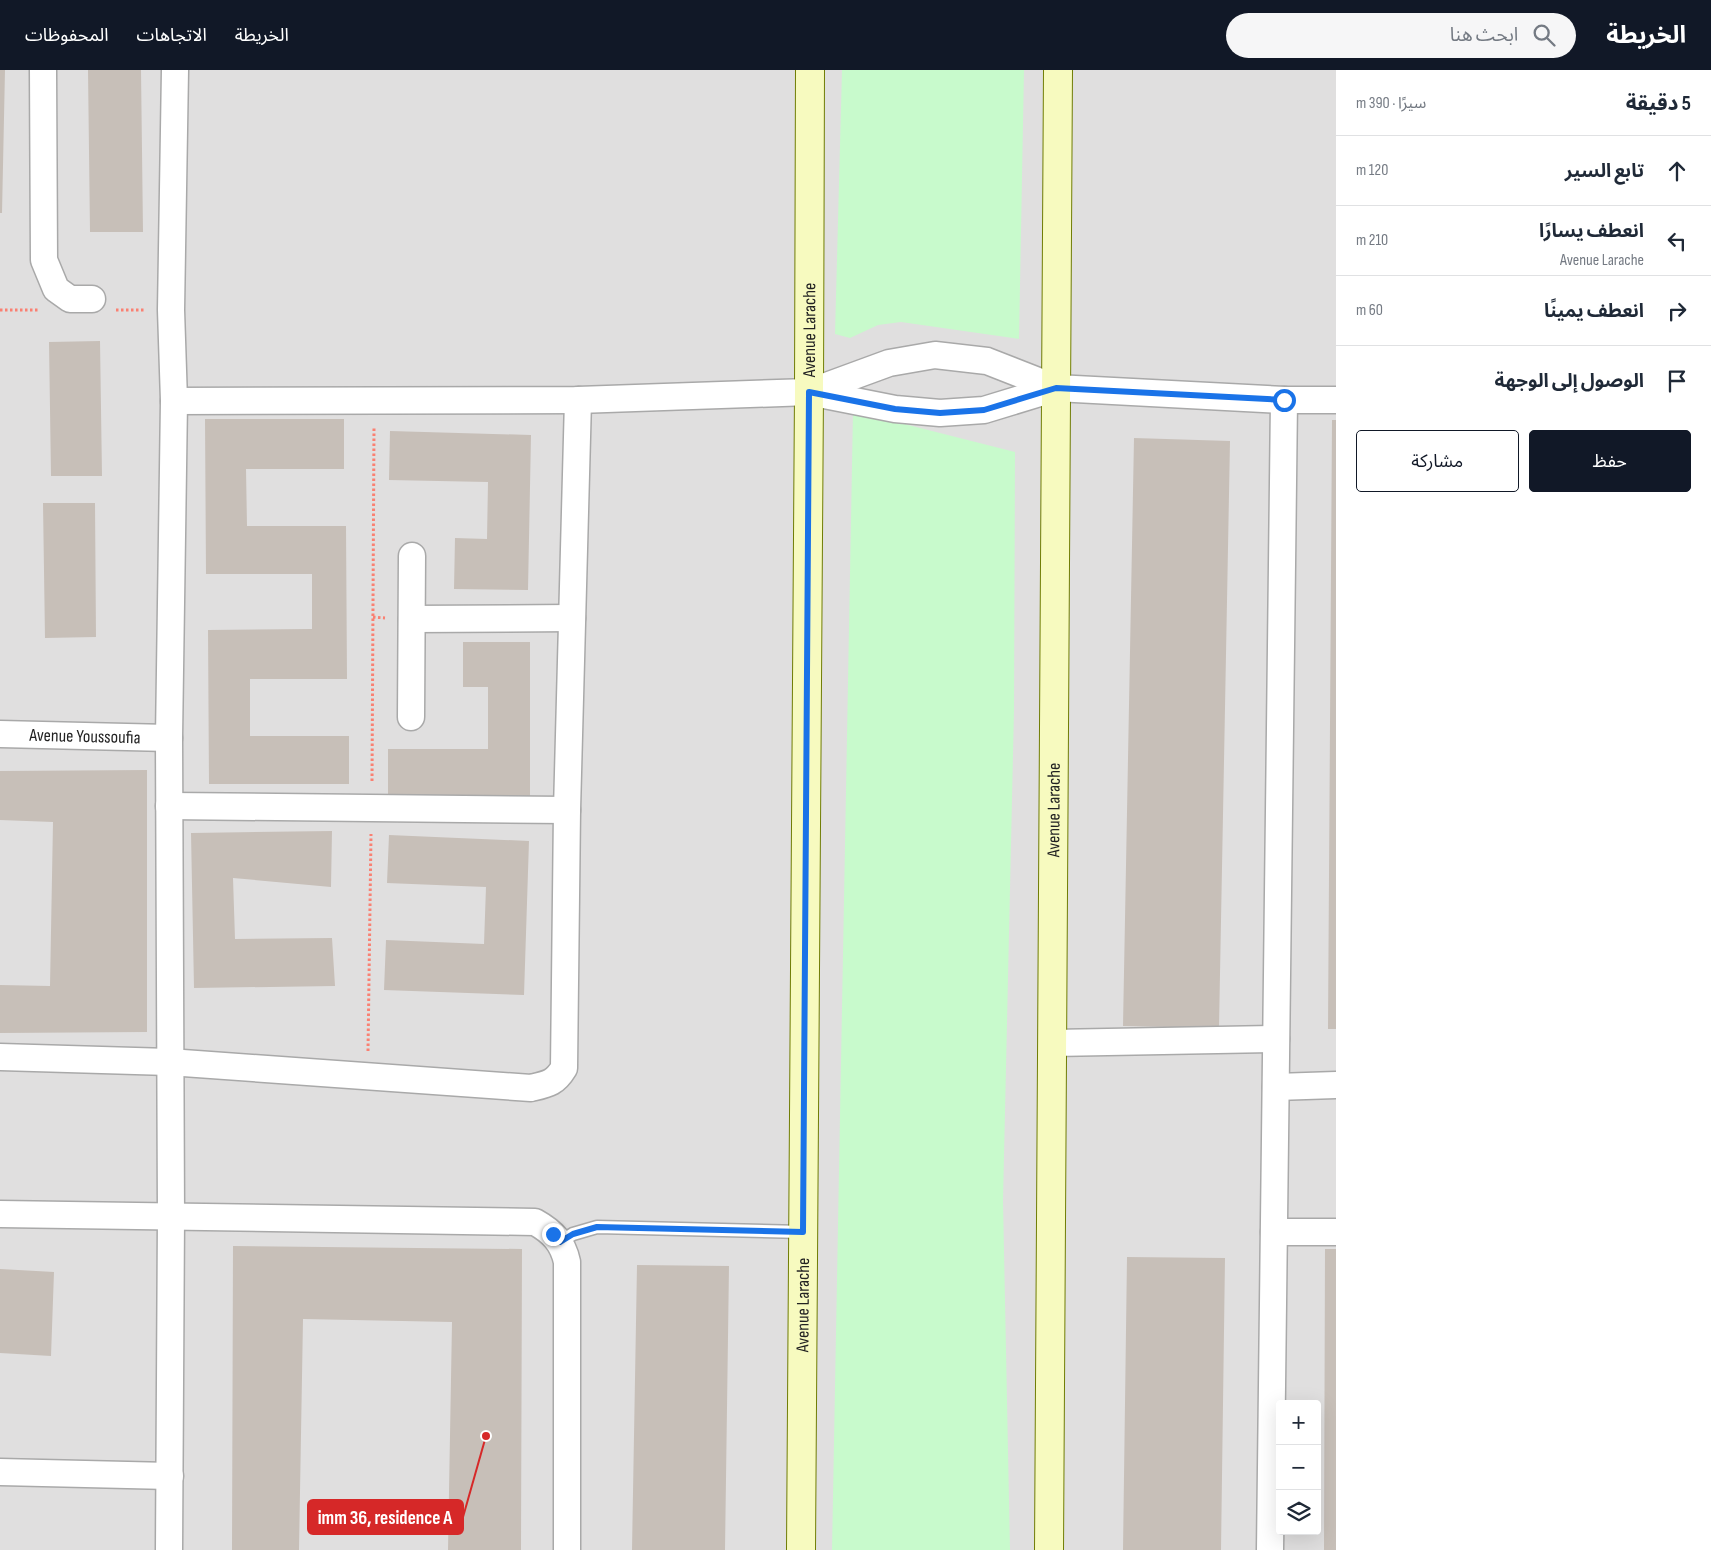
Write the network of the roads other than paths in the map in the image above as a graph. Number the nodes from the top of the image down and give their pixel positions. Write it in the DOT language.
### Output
graph roads {
  1 [pos="43,70"];
  2 [pos="175,70"];
  3 [pos="810,70"];
  4 [pos="1058,70"];
  5 [pos="92,299"];
  6 [pos="1056,388"];
  7 [pos="809,392"];
  8 [pos="578,400"];
  9 [pos="1284,400"];
  10 [pos="1336,400"];
  11 [pos="174,401"];
  12 [pos="412,556"];
  13 [pos="572,618"];
  14 [pos="412,619"];
  15 [pos="411,717"];
  16 [pos="0,734"];
  17 [pos="169,738"];
  18 [pos="169,806"];
  19 [pos="567,810"];
  20 [pos="1276,1039"];
  21 [pos="1053,1043"];
  22 [pos="0,1057"];
  23 [pos="170,1062"];
  24 [pos="1336,1085"];
  25 [pos="1276,1087"];
  26 [pos="0,1214"];
  27 [pos="170,1216"];
  28 [pos="803,1232"];
  29 [pos="1274,1232"];
  30 [pos="1336,1232"];
  31 [pos="560,1242"];
  32 [pos="0,1472"];
  33 [pos="170,1476"];
  34 [pos="169,1550"];
  35 [pos="567,1550"];
  36 [pos="801,1550"];
  37 [pos="1049,1550"];
  38 [pos="1270,1550"];
  1 -- 5 [label="street"];
  2 -- 11 [label="street"];
  3 -- 7 [label="main road, Avenue Larache"];
  4 -- 6 [label="main road, Avenue Larache"];
  6 -- 7 [label="street"];
  6 -- 7 [label="street"];
  6 -- 9 [label="street"];
  6 -- 21 [label="main road, Avenue Larache"];
  7 -- 8 [label="street"];
  7 -- 28 [label="main road, Avenue Larache"];
  8 -- 11 [label="street"];
  8 -- 13 [label="street"];
  9 -- 10 [label="street"];
  9 -- 20 [label="street"];
  11 -- 17 [label="street"];
  12 -- 14 [label="street"];
  13 -- 14 [label="street"];
  13 -- 19 [label="street"];
  14 -- 15 [label="street"];
  16 -- 17 [label="street, Avenue Youssoufia"];
  17 -- 18 [label="street"];
  18 -- 19 [label="street"];
  18 -- 23 [label="street"];
  19 -- 23 [label="street"];
  20 -- 21 [label="street"];
  20 -- 25 [label="street"];
  21 -- 37 [label="main road, Avenue Larache"];
  22 -- 23 [label="street"];
  23 -- 27 [label="street"];
  24 -- 25 [label="street"];
  25 -- 29 [label="street"];
  26 -- 27 [label="street"];
  27 -- 31 [label="street"];
  27 -- 33 [label="street"];
  28 -- 31 [label="lane"];
  28 -- 36 [label="main road, Avenue Larache"];
  29 -- 30 [label="street"];
  29 -- 38 [label="street"];
  31 -- 35 [label="street"];
  32 -- 33 [label="street"];
  33 -- 34 [label="street"];
}
